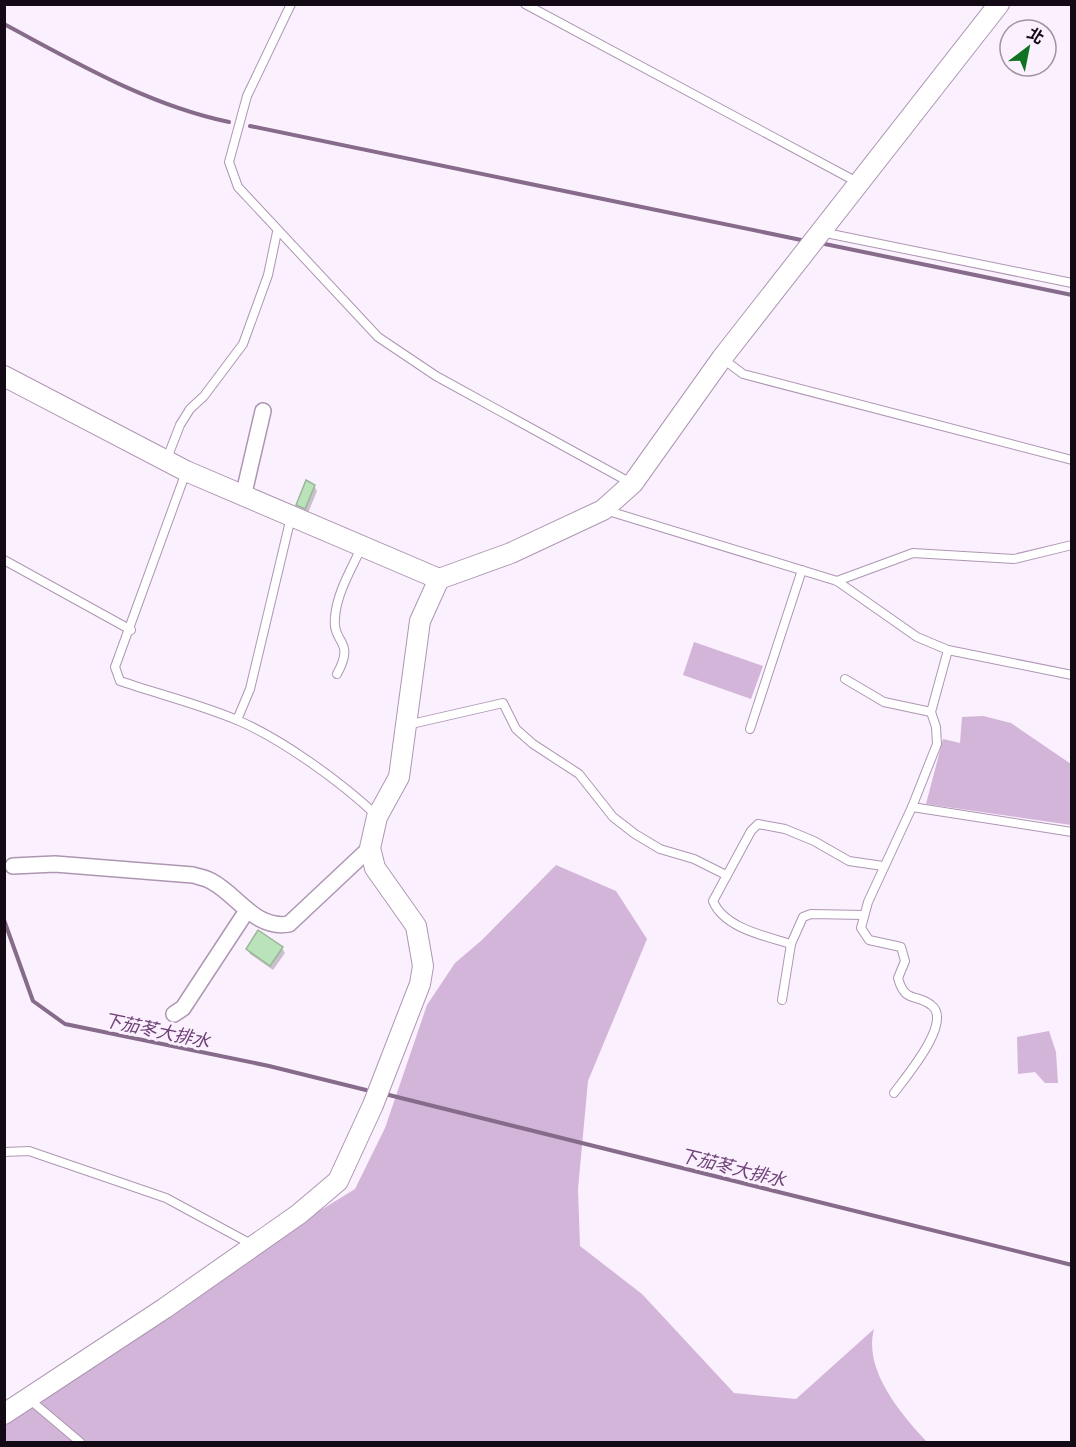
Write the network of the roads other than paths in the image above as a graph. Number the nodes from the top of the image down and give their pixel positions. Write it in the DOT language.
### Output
graph roads {
  1 [pos="291,4"];
  2 [pos="525,4"];
  3 [pos="999,4"];
  4 [pos="858,182"];
  5 [pos="277,232"];
  6 [pos="820,232"];
  7 [pos="1071,283"];
  8 [pos="722,358"];
  9 [pos="4,376"];
  10 [pos="263,411"];
  11 [pos="1071,460"];
  12 [pos="166,461"];
  13 [pos="186,471"];
  14 [pos="633,483"];
  15 [pos="243,497"];
  16 [pos="603,510"];
  17 [pos="291,517"];
  18 [pos="363,545"];
  19 [pos="1071,545"];
  20 [pos="4,560"];
  21 [pos="802,570"];
  22 [pos="439,579"];
  23 [pos="837,581"];
  24 [pos="130,630"];
  25 [pos="948,650"];
  26 [pos="337,674"];
  27 [pos="1071,675"];
  28 [pos="845,679"];
  29 [pos="932,712"];
  30 [pos="237,720"];
  31 [pos="405,725"];
  32 [pos="750,729"];
  33 [pos="912,807"];
  34 [pos="377,816"];
  35 [pos="1071,832"];
  36 [pos="370,848"];
  37 [pos="12,866"];
  38 [pos="883,866"];
  39 [pos="726,875"];
  40 [pos="246,912"];
  41 [pos="864,915"];
  42 [pos="791,944"];
  43 [pos="782,1000"];
  44 [pos="174,1014"];
  45 [pos="894,1093"];
  46 [pos="4,1152"];
  47 [pos="253,1245"];
  48 [pos="28,1398"];
  49 [pos="4,1414"];
  50 [pos="80,1443"];
  1 -- 5 [label="lane"];
  2 -- 4 [label="lane"];
  3 -- 4 [label="street"];
  4 -- 6 [label="street"];
  5 -- 12 [label="lane"];
  5 -- 14 [label="lane"];
  6 -- 7 [label="lane"];
  6 -- 8 [label="street"];
  8 -- 11 [label="lane"];
  8 -- 14 [label="street"];
  9 -- 12 [label="street"];
  10 -- 15 [label="street"];
  12 -- 13 [label="street"];
  13 -- 15 [label="street"];
  13 -- 24 [label="lane"];
  14 -- 16 [label="street"];
  15 -- 17 [label="street"];
  16 -- 21 [label="lane"];
  16 -- 22 [label="street"];
  17 -- 18 [label="street"];
  17 -- 30 [label="lane"];
  18 -- 22 [label="street"];
  18 -- 26 [label="lane"];
  19 -- 23 [label="lane"];
  20 -- 24 [label="lane"];
  21 -- 23 [label="lane"];
  21 -- 32 [label="lane"];
  22 -- 31 [label="street"];
  23 -- 25 [label="lane"];
  24 -- 30 [label="lane"];
  25 -- 27 [label="lane"];
  25 -- 29 [label="lane"];
  28 -- 29 [label="lane"];
  29 -- 33 [label="lane"];
  30 -- 34 [label="lane"];
  31 -- 34 [label="street"];
  31 -- 39 [label="lane"];
  33 -- 35 [label="lane"];
  33 -- 38 [label="lane"];
  34 -- 36 [label="street"];
  36 -- 40 [label="street"];
  36 -- 47 [label="street"];
  37 -- 40 [label="street"];
  38 -- 39 [label="lane"];
  38 -- 41 [label="lane"];
  39 -- 42 [label="lane"];
  40 -- 44 [label="street"];
  41 -- 42 [label="lane"];
  41 -- 45 [label="lane"];
  42 -- 43 [label="lane"];
  46 -- 47 [label="lane"];
  47 -- 48 [label="street"];
  48 -- 49 [label="street"];
  48 -- 50 [label="lane"];
}
